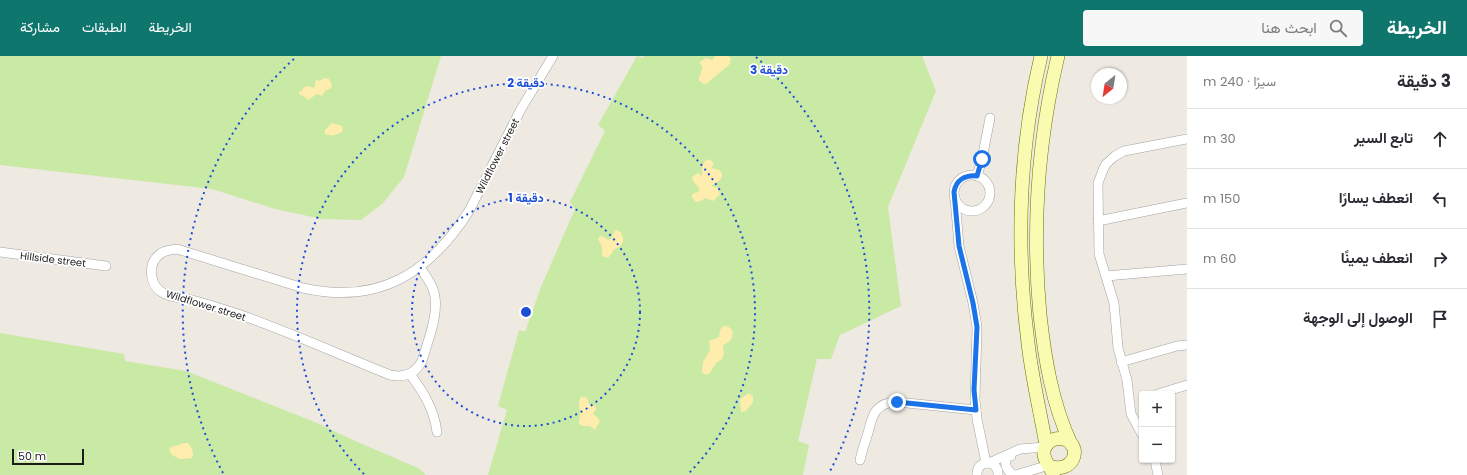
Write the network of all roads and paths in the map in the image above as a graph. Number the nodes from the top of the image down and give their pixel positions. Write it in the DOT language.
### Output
graph roads {
  1 [pos="553,56"];
  2 [pos="1041,56"];
  3 [pos="1058,56"];
  4 [pos="990,118"];
  5 [pos="1187,138"];
  6 [pos="977,176"];
  7 [pos="955,198"];
  8 [pos="1187,203"];
  9 [pos="969,211"];
  10 [pos="1098,221"];
  11 [pos="957,232"];
  12 [pos="0,252"];
  13 [pos="106,266"];
  14 [pos="420,268"];
  15 [pos="1187,269"];
  16 [pos="1106,276"];
  17 [pos="1187,345"];
  18 [pos="1121,362"];
  19 [pos="410,374"];
  20 [pos="1187,385"];
  21 [pos="1168,391"];
  22 [pos="976,410"];
  23 [pos="1139,429"];
  24 [pos="438,432"];
  25 [pos="1071,444"];
  26 [pos="1046,446"];
  27 [pos="1008,456"];
  28 [pos="1074,459"];
  29 [pos="860,460"];
  30 [pos="987,463"];
  31 [pos="1156,463"];
  32 [pos="1051,469"];
  33 [pos="1076,473"];
  34 [pos="977,475"];
  35 [pos="998,475"];
  36 [pos="1015,475"];
  37 [pos="1158,475"];
  1 -- 14 [label="street, Wildflower street"];
  2 -- 26 [label="street"];
  3 -- 25 [label="street"];
  4 -- 6 [label="street"];
  5 -- 10 [label="street"];
  6 -- 7 [label="street"];
  6 -- 9 [label="street"];
  7 -- 9 [label="street"];
  7 -- 11 [label="street"];
  8 -- 10 [label="street"];
  9 -- 11 [label="street"];
  10 -- 16 [label="street"];
  11 -- 22 [label="street"];
  12 -- 13 [label="street, Hillside street"];
  14 -- 19 [label="street"];
  14 -- 19 [label="street, Wildflower street"];
  15 -- 16 [label="street"];
  16 -- 18 [label="street"];
  17 -- 18 [label="street"];
  18 -- 23 [label="street"];
  19 -- 24 [label="street"];
  20 -- 21 [label="street"];
  22 -- 29 [label="street"];
  22 -- 30 [label="street"];
  25 -- 26 [label="street"];
  25 -- 28 [label="street"];
  26 -- 27 [label="street"];
  26 -- 32 [label="street"];
  27 -- 30 [label="street"];
  27 -- 36 [label="street"];
  28 -- 32 [label="street"];
  28 -- 33 [label="street"];
  30 -- 34 [label="street"];
  30 -- 35 [label="street"];
  31 -- 37 [label="street"];
  32 -- 36 [label="street"];
}
